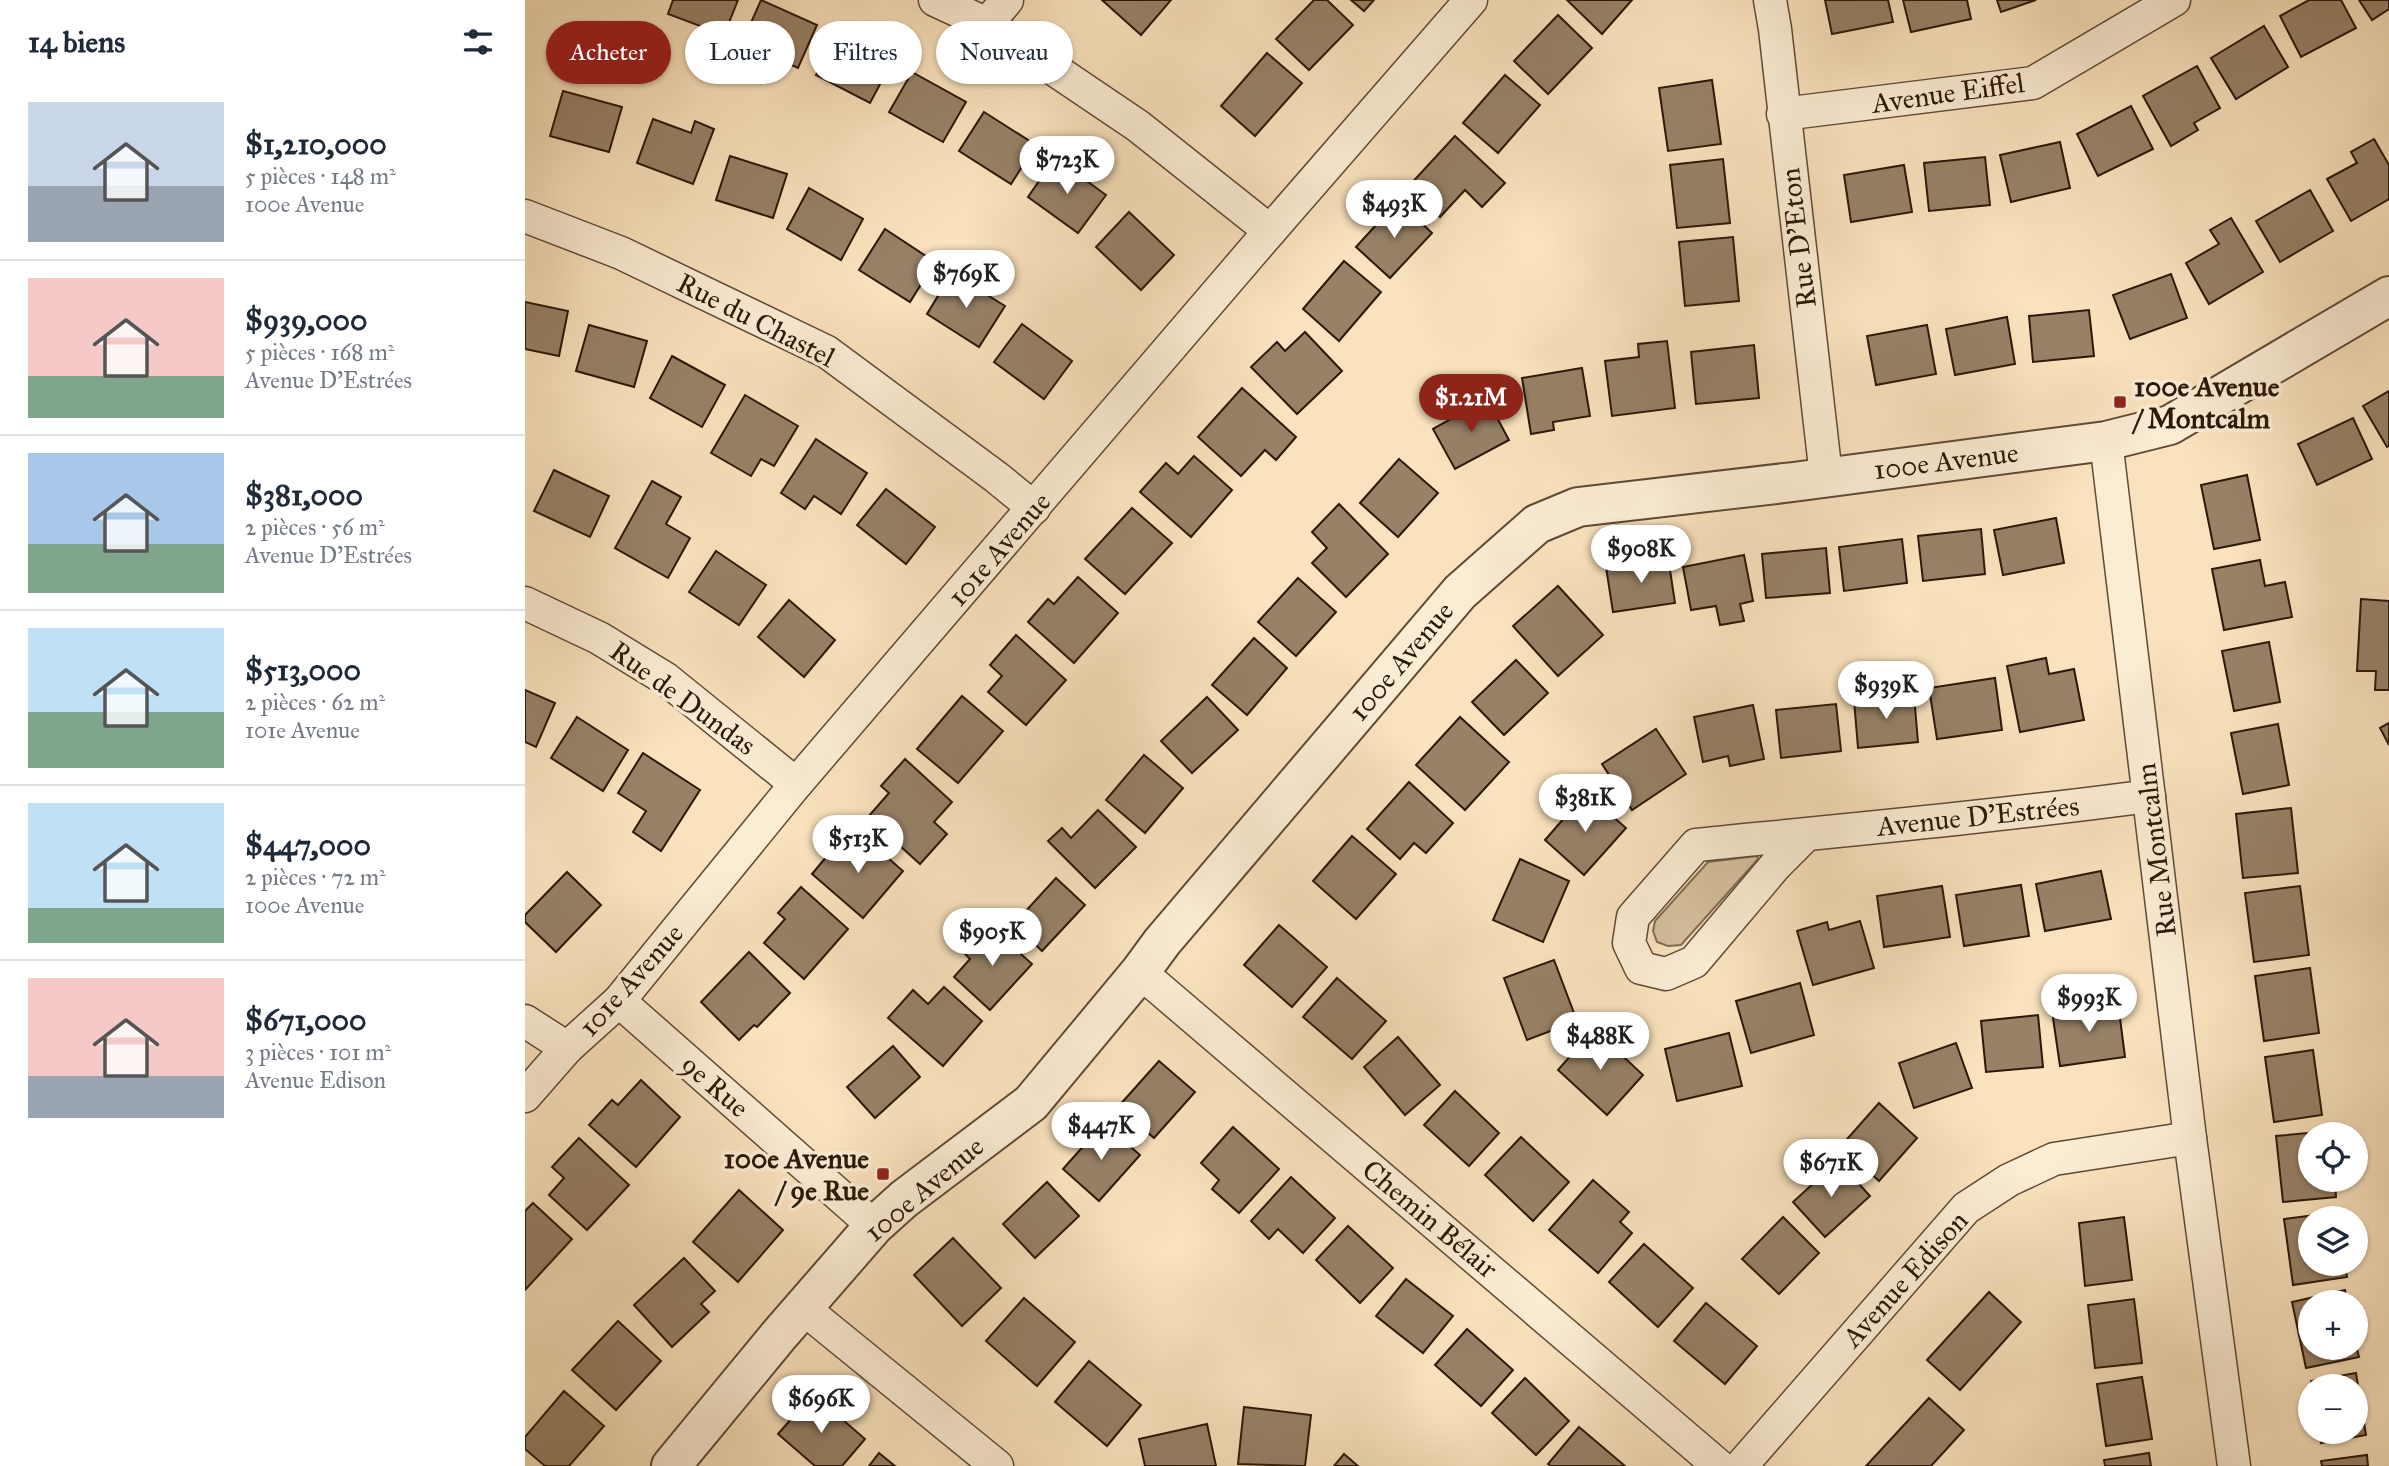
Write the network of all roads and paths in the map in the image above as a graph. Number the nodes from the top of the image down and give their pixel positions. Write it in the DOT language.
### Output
graph roads {
  1 [pos="935,0"];
  2 [pos="1007,0"];
  3 [pos="1471,0"];
  4 [pos="1770,0"];
  5 [pos="2174,0"];
  6 [pos="980,21"];
  7 [pos="989,21"];
  8 [pos="1073,82"];
  9 [pos="1783,114"];
  10 [pos="525,216"];
  11 [pos="1270,230"];
  12 [pos="2389,296"];
  13 [pos="2106,441"];
  14 [pos="1826,476"];
  15 [pos="1034,508"];
  16 [pos="525,603"];
  17 [pos="796,784"];
  18 [pos="2149,796"];
  19 [pos="1807,834"];
  20 [pos="1140,972"];
  21 [pos="619,1001"];
  22 [pos="525,1021"];
  23 [pos="567,1048"];
  24 [pos="525,1096"];
  25 [pos="2190,1138"];
  26 [pos="874,1226"];
  27 [pos="803,1308"];
  28 [pos="671,1466"];
  29 [pos="997,1466"];
  30 [pos="1719,1466"];
  31 [pos="1741,1466"];
  32 [pos="2234,1466"];
  1 -- 6 [label="street"];
  2 -- 7 [label="street"];
  3 -- 11 [label="street, 101e Avenue"];
  4 -- 9 [label="street, Rue D'Eton"];
  5 -- 9 [label="street, Avenue Eiffel"];
  8 -- 11 [label="street"];
  9 -- 14 [label="street, Rue D'Eton"];
  10 -- 15 [label="street, Rue du Chastel"];
  11 -- 15 [label="street, 101e Avenue"];
  12 -- 13 [label="street, 100e Avenue"];
  13 -- 14 [label="street, 100e Avenue"];
  13 -- 18 [label="street, Rue Montcalm"];
  14 -- 20 [label="street, 100e Avenue"];
  15 -- 17 [label="street, 101e Avenue"];
  16 -- 17 [label="street, Rue de Dundas"];
  17 -- 21 [label="street, 101e Avenue"];
  18 -- 19 [label="street, Avenue D'Estrées"];
  18 -- 25 [label="street, Rue Montcalm"];
  19 -- 19 [label="street, Avenue D'Estrées"];
  20 -- 26 [label="street, 100e Avenue"];
  20 -- 30 [label="street, Chemin Bélair"];
  21 -- 23 [label="street, 101e Avenue"];
  21 -- 26 [label="street, 9e Rue"];
  22 -- 23 [label="street"];
  23 -- 24 [label="street, 101e Avenue"];
  25 -- 31 [label="street, Avenue Edison"];
  25 -- 32 [label="street, Rue Montcalm"];
  26 -- 27 [label="street, 100e Avenue"];
  27 -- 28 [label="street, 100e Avenue"];
  27 -- 29 [label="street"];
}
